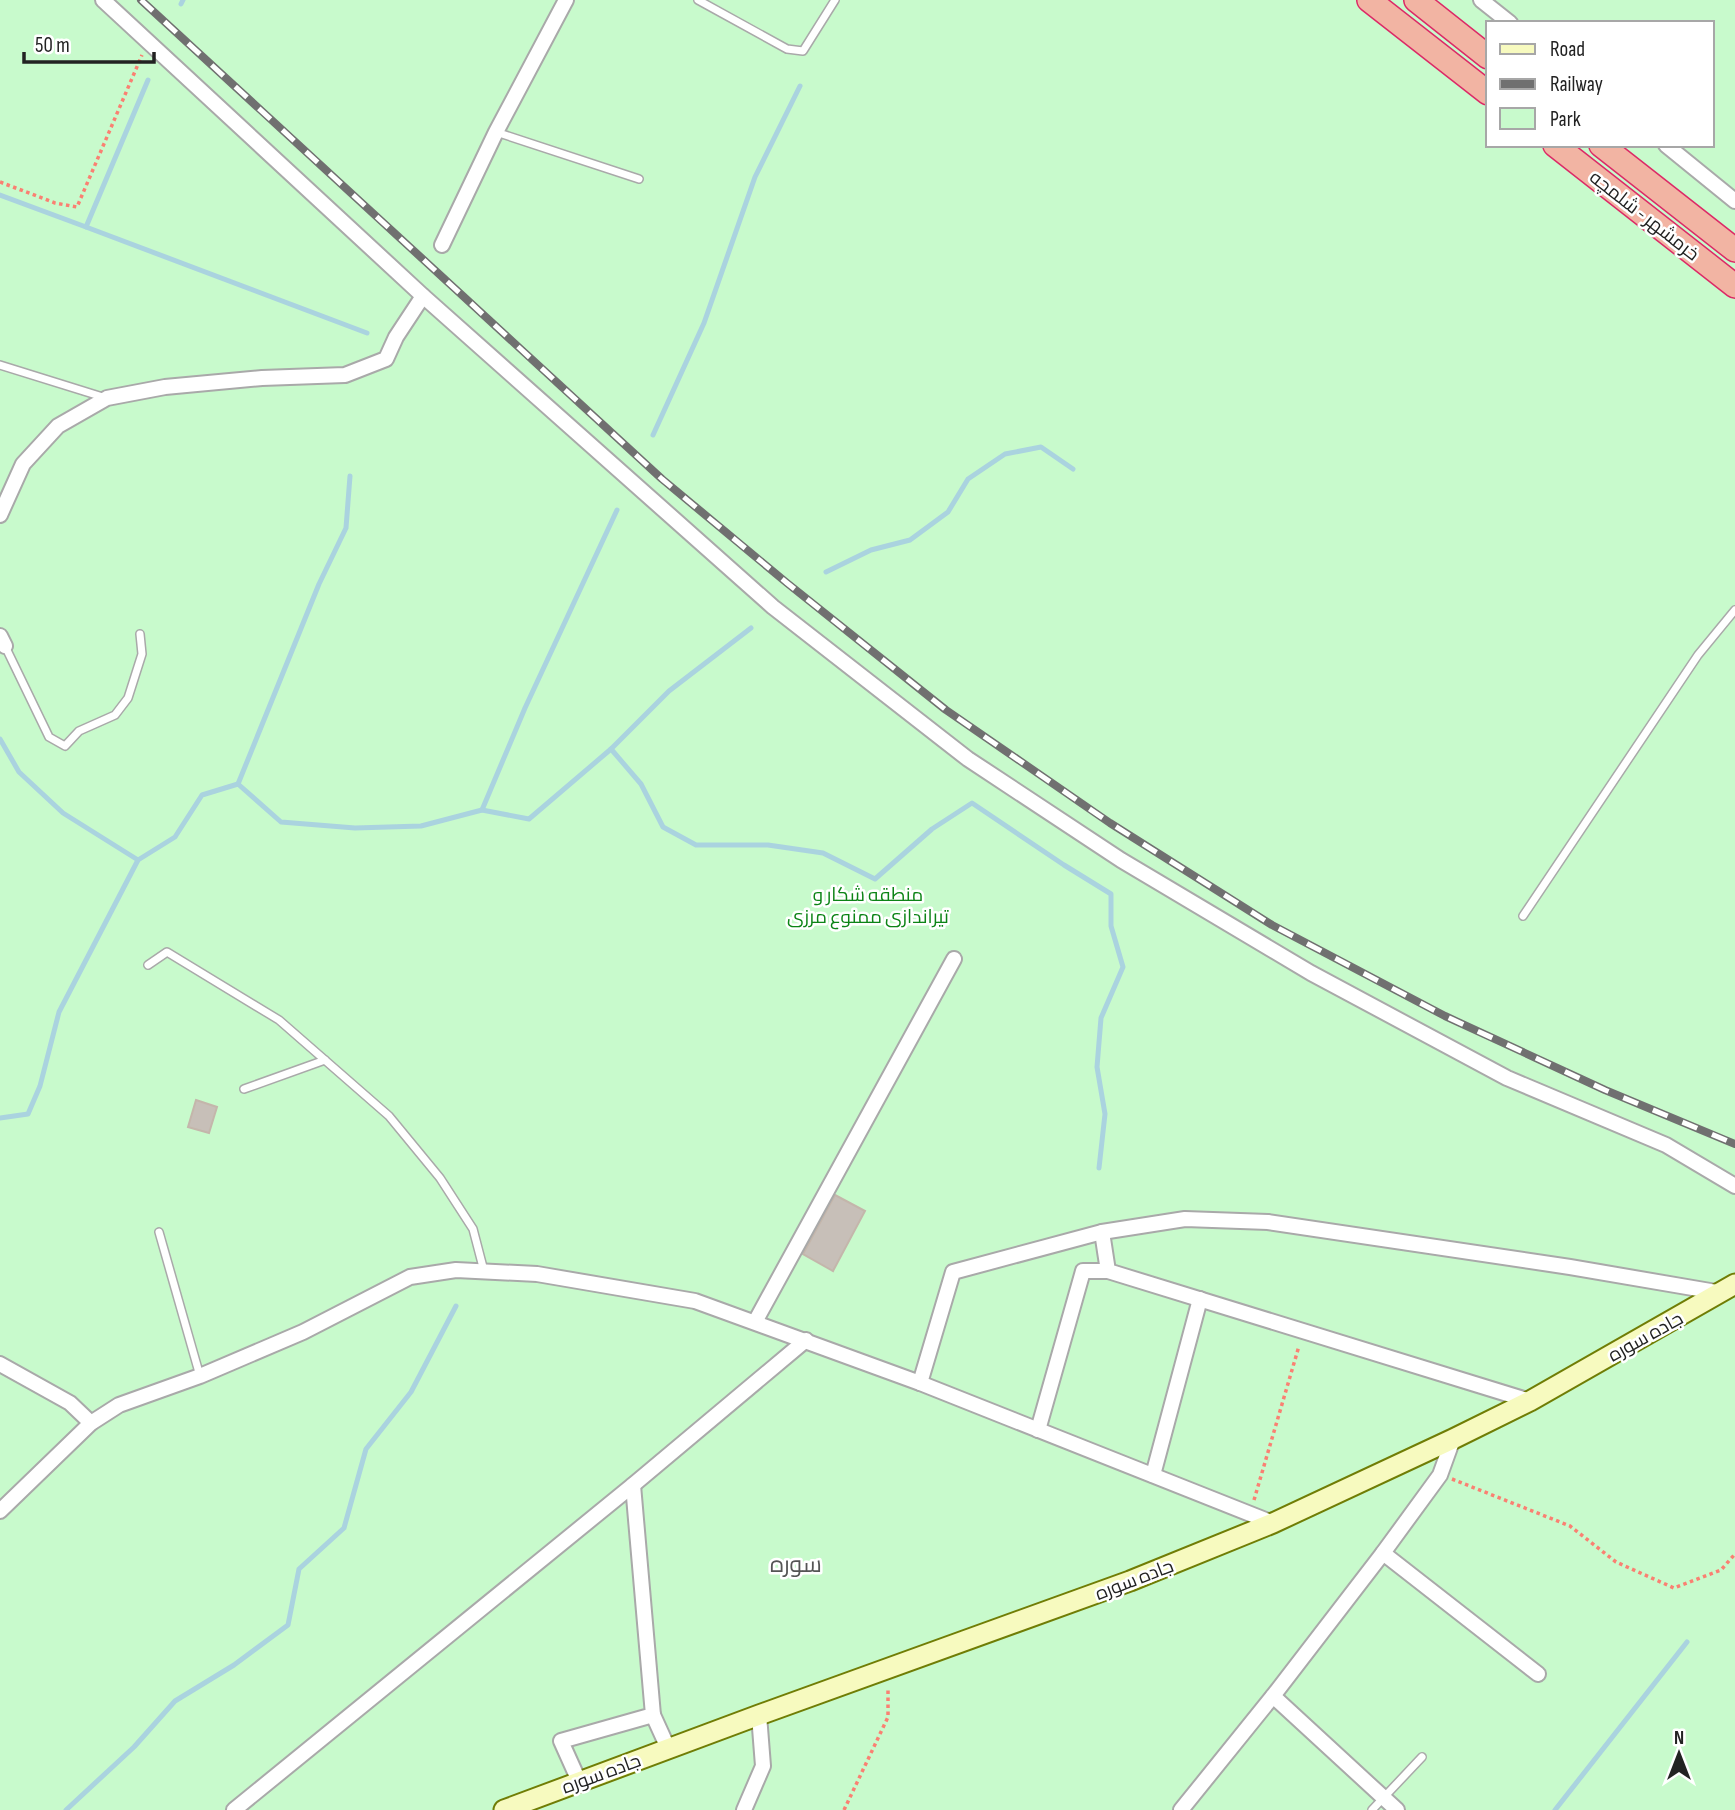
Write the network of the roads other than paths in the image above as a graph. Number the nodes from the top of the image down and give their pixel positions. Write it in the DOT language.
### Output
graph roads {
  1 [pos="103,0"];
  2 [pos="566,0"];
  3 [pos="698,0"];
  4 [pos="835,0"];
  5 [pos="1369,0"];
  6 [pos="1416,0"];
  7 [pos="1481,0"];
  8 [pos="1504,20"];
  9 [pos="1486,55"];
  10 [pos="1486,91"];
  11 [pos="496,132"];
  12 [pos="1558,147"];
  13 [pos="1604,147"];
  14 [pos="1668,147"];
  15 [pos="639,179"];
  16 [pos="1735,201"];
  17 [pos="442,245"];
  18 [pos="1735,250"];
  19 [pos="1735,286"];
  20 [pos="423,296"];
  21 [pos="0,365"];
  22 [pos="107,398"];
  23 [pos="0,513"];
  24 [pos="1735,610"];
  25 [pos="140,634"];
  26 [pos="2,641"];
  27 [pos="1523,916"];
  28 [pos="954,959"];
  29 [pos="148,965"];
  30 [pos="325,1060"];
  31 [pos="244,1089"];
  32 [pos="1735,1186"];
  33 [pos="159,1232"];
  34 [pos="1102,1232"];
  35 [pos="1108,1271"];
  36 [pos="484,1272"];
  37 [pos="1728,1289"];
  38 [pos="1200,1299"];
  39 [pos="755,1322"];
  40 [pos="806,1340"];
  41 [pos="0,1364"];
  42 [pos="200,1376"];
  43 [pos="920,1383"];
  44 [pos="1530,1401"];
  45 [pos="91,1423"];
  46 [pos="1038,1430"];
  47 [pos="1453,1440"];
  48 [pos="1153,1475"];
  49 [pos="633,1485"];
  50 [pos="0,1511"];
  51 [pos="1273,1523"];
  52 [pos="1383,1553"];
  53 [pos="1538,1674"];
  54 [pos="1273,1696"];
  55 [pos="759,1714"];
  56 [pos="653,1715"];
  57 [pos="668,1748"];
  58 [pos="1422,1757"];
  59 [pos="579,1781"];
  60 [pos="1385,1799"];
  61 [pos="234,1810"];
  62 [pos="504,1810"];
  63 [pos="744,1810"];
  64 [pos="1181,1810"];
  65 [pos="1372,1810"];
  66 [pos="1397,1810"];
  1 -- 20 [label="street"];
  2 -- 11 [label="street"];
  3 -- 4 [label="lane"];
  5 -- 10 [label="highway"];
  6 -- 9 [label="highway"];
  7 -- 8 [label="street"];
  11 -- 15 [label="lane"];
  11 -- 17 [label="street"];
  12 -- 19 [label="highway, خرمشهر - شلمچه"];
  13 -- 18 [label="highway, خرمشهر - شلمچه"];
  14 -- 16 [label="street"];
  20 -- 22 [label="street"];
  20 -- 32 [label="street"];
  21 -- 22 [label="lane"];
  22 -- 23 [label="street"];
  24 -- 27 [label="lane"];
  25 -- 26 [label="lane"];
  28 -- 39 [label="street"];
  29 -- 30 [label="lane"];
  30 -- 31 [label="lane"];
  30 -- 36 [label="lane"];
  33 -- 42 [label="lane"];
  34 -- 35 [label="street"];
  34 -- 37 [label="street"];
  34 -- 43 [label="street"];
  35 -- 38 [label="street"];
  35 -- 46 [label="street"];
  36 -- 39 [label="street"];
  36 -- 42 [label="street"];
  37 -- 44 [label="main road, جاده سوره"];
  38 -- 44 [label="street"];
  38 -- 48 [label="street"];
  39 -- 40 [label="street"];
  40 -- 43 [label="street"];
  40 -- 49 [label="street"];
  41 -- 45 [label="street"];
  42 -- 45 [label="street"];
  43 -- 46 [label="street"];
  44 -- 47 [label="main road, جاده سوره"];
  45 -- 50 [label="street"];
  46 -- 48 [label="street"];
  47 -- 51 [label="main road, جاده سوره"];
  47 -- 52 [label="street"];
  48 -- 51 [label="street"];
  49 -- 56 [label="street"];
  49 -- 61 [label="street"];
  51 -- 55 [label="main road, جاده سوره"];
  52 -- 53 [label="street"];
  52 -- 54 [label="street"];
  54 -- 60 [label="street"];
  54 -- 64 [label="street"];
  55 -- 57 [label="main road, جاده سوره"];
  55 -- 63 [label="street"];
  56 -- 57 [label="street"];
  56 -- 59 [label="street"];
  57 -- 59 [label="main road, جاده سوره"];
  58 -- 60 [label="lane"];
  59 -- 62 [label="main road, جاده سوره"];
  60 -- 65 [label="lane"];
  60 -- 66 [label="street"];
}
